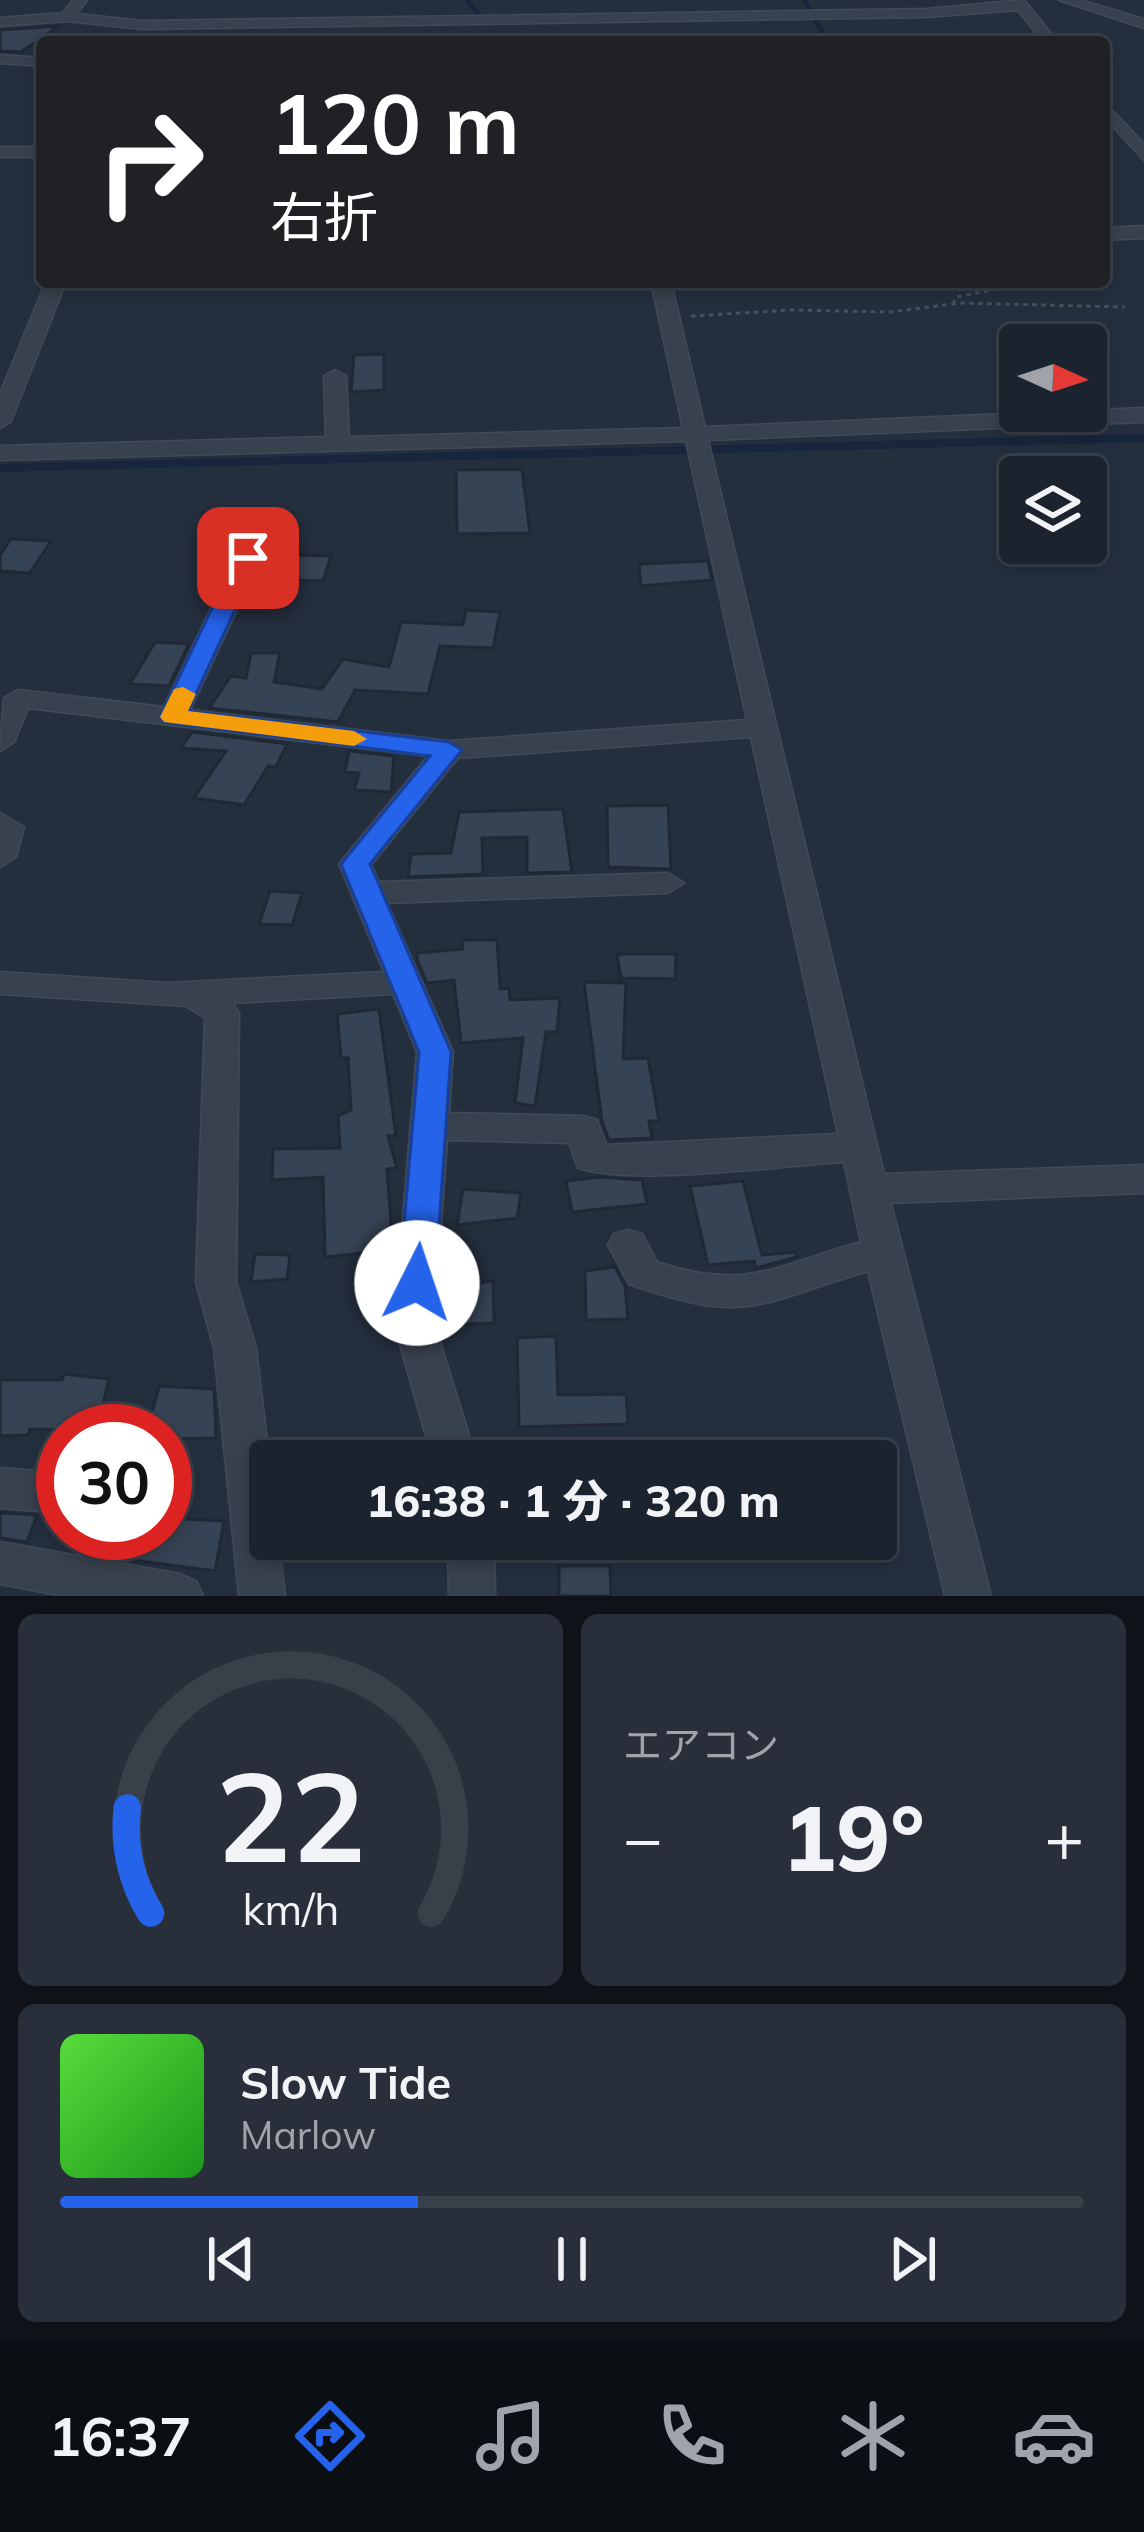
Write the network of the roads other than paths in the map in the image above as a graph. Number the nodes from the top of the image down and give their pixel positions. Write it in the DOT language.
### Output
graph roads {
  1 [pos="80,0"];
  2 [pos="459,0"];
  3 [pos="595,0"];
  4 [pos="1066,0"];
  5 [pos="1019,3"];
  6 [pos="68,17"];
  7 [pos="598,17"];
  8 [pos="474,19"];
  9 [pos="0,22"];
  10 [pos="163,23"];
  11 [pos="1144,24"];
  12 [pos="143,25"];
  13 [pos="127,36"];
  14 [pos="156,36"];
  15 [pos="603,36"];
  16 [pos="1046,36"];
  17 [pos="0,59"];
  18 [pos="36,62"];
  19 [pos="1112,127"];
  20 [pos="1144,127"];
  21 [pos="0,152"];
  22 [pos="36,152"];
  23 [pos="1144,155"];
  24 [pos="1144,232"];
  25 [pos="1110,234"];
  26 [pos="54,288"];
  27 [pos="662,288"];
  28 [pos="335,376"];
  29 [pos="1144,416"];
  30 [pos="0,421"];
  31 [pos="338,444"];
  32 [pos="697,445"];
  33 [pos="0,453"];
  34 [pos="248,558"];
  35 [pos="173,717"];
  36 [pos="764,727"];
  37 [pos="0,742"];
  38 [pos="449,750"];
  39 [pos="0,822"];
  40 [pos="0,857"];
  41 [pos="668,883"];
  42 [pos="367,892"];
  43 [pos="0,982"];
  44 [pos="405,982"];
  45 [pos="192,993"];
  46 [pos="430,1126"];
  47 [pos="862,1147"];
  48 [pos="1144,1179"];
  49 [pos="872,1190"];
  50 [pos="628,1245"];
  51 [pos="884,1251"];
  52 [pos="449,1440"];
  53 [pos="0,1488"];
  54 [pos="36,1491"];
  55 [pos="471,1560"];
  56 [pos="23,1576"];
  57 [pos="180,1596"];
  58 [pos="262,1596"];
  59 [pos="472,1596"];
  60 [pos="968,1596"];
  1 -- 6 [label="street"];
  2 -- 8 [label="street"];
  3 -- 7 [label="street"];
  4 -- 11 [label="street"];
  5 -- 7 [label="street"];
  5 -- 16 [label="street"];
  6 -- 9 [label="street"];
  6 -- 12 [label="street"];
  7 -- 8 [label="street"];
  7 -- 15 [label="street"];
  8 -- 10 [label="street"];
  10 -- 12 [label="street"];
  10 -- 14 [label="street"];
  12 -- 13 [label="street"];
  17 -- 18 [label="street"];
  19 -- 20 [label="street"];
  19 -- 23 [label="street"];
  21 -- 22 [label="street"];
  24 -- 25 [label="street"];
  26 -- 30 [label="street"];
  27 -- 32 [label="street"];
  28 -- 31 [label="street"];
  29 -- 32 [label="street"];
  31 -- 32 [label="street"];
  31 -- 33 [label="street"];
  32 -- 36 [label="street"];
  34 -- 35 [label="street"];
  35 -- 37 [label="street"];
  35 -- 38 [label="street"];
  36 -- 38 [label="street"];
  36 -- 47 [label="street"];
  38 -- 42 [label="street"];
  39 -- 40 [label="street"];
  41 -- 42 [label="street"];
  42 -- 44 [label="street"];
  43 -- 45 [label="street"];
  44 -- 45 [label="street"];
  44 -- 46 [label="street"];
  45 -- 58 [label="street"];
  46 -- 47 [label="street"];
  46 -- 52 [label="street"];
  47 -- 49 [label="street"];
  48 -- 49 [label="street"];
  49 -- 51 [label="street"];
  50 -- 51 [label="street"];
  51 -- 60 [label="street"];
  53 -- 54 [label="street"];
  55 -- 59 [label="street"];
  56 -- 57 [label="street"];
}
